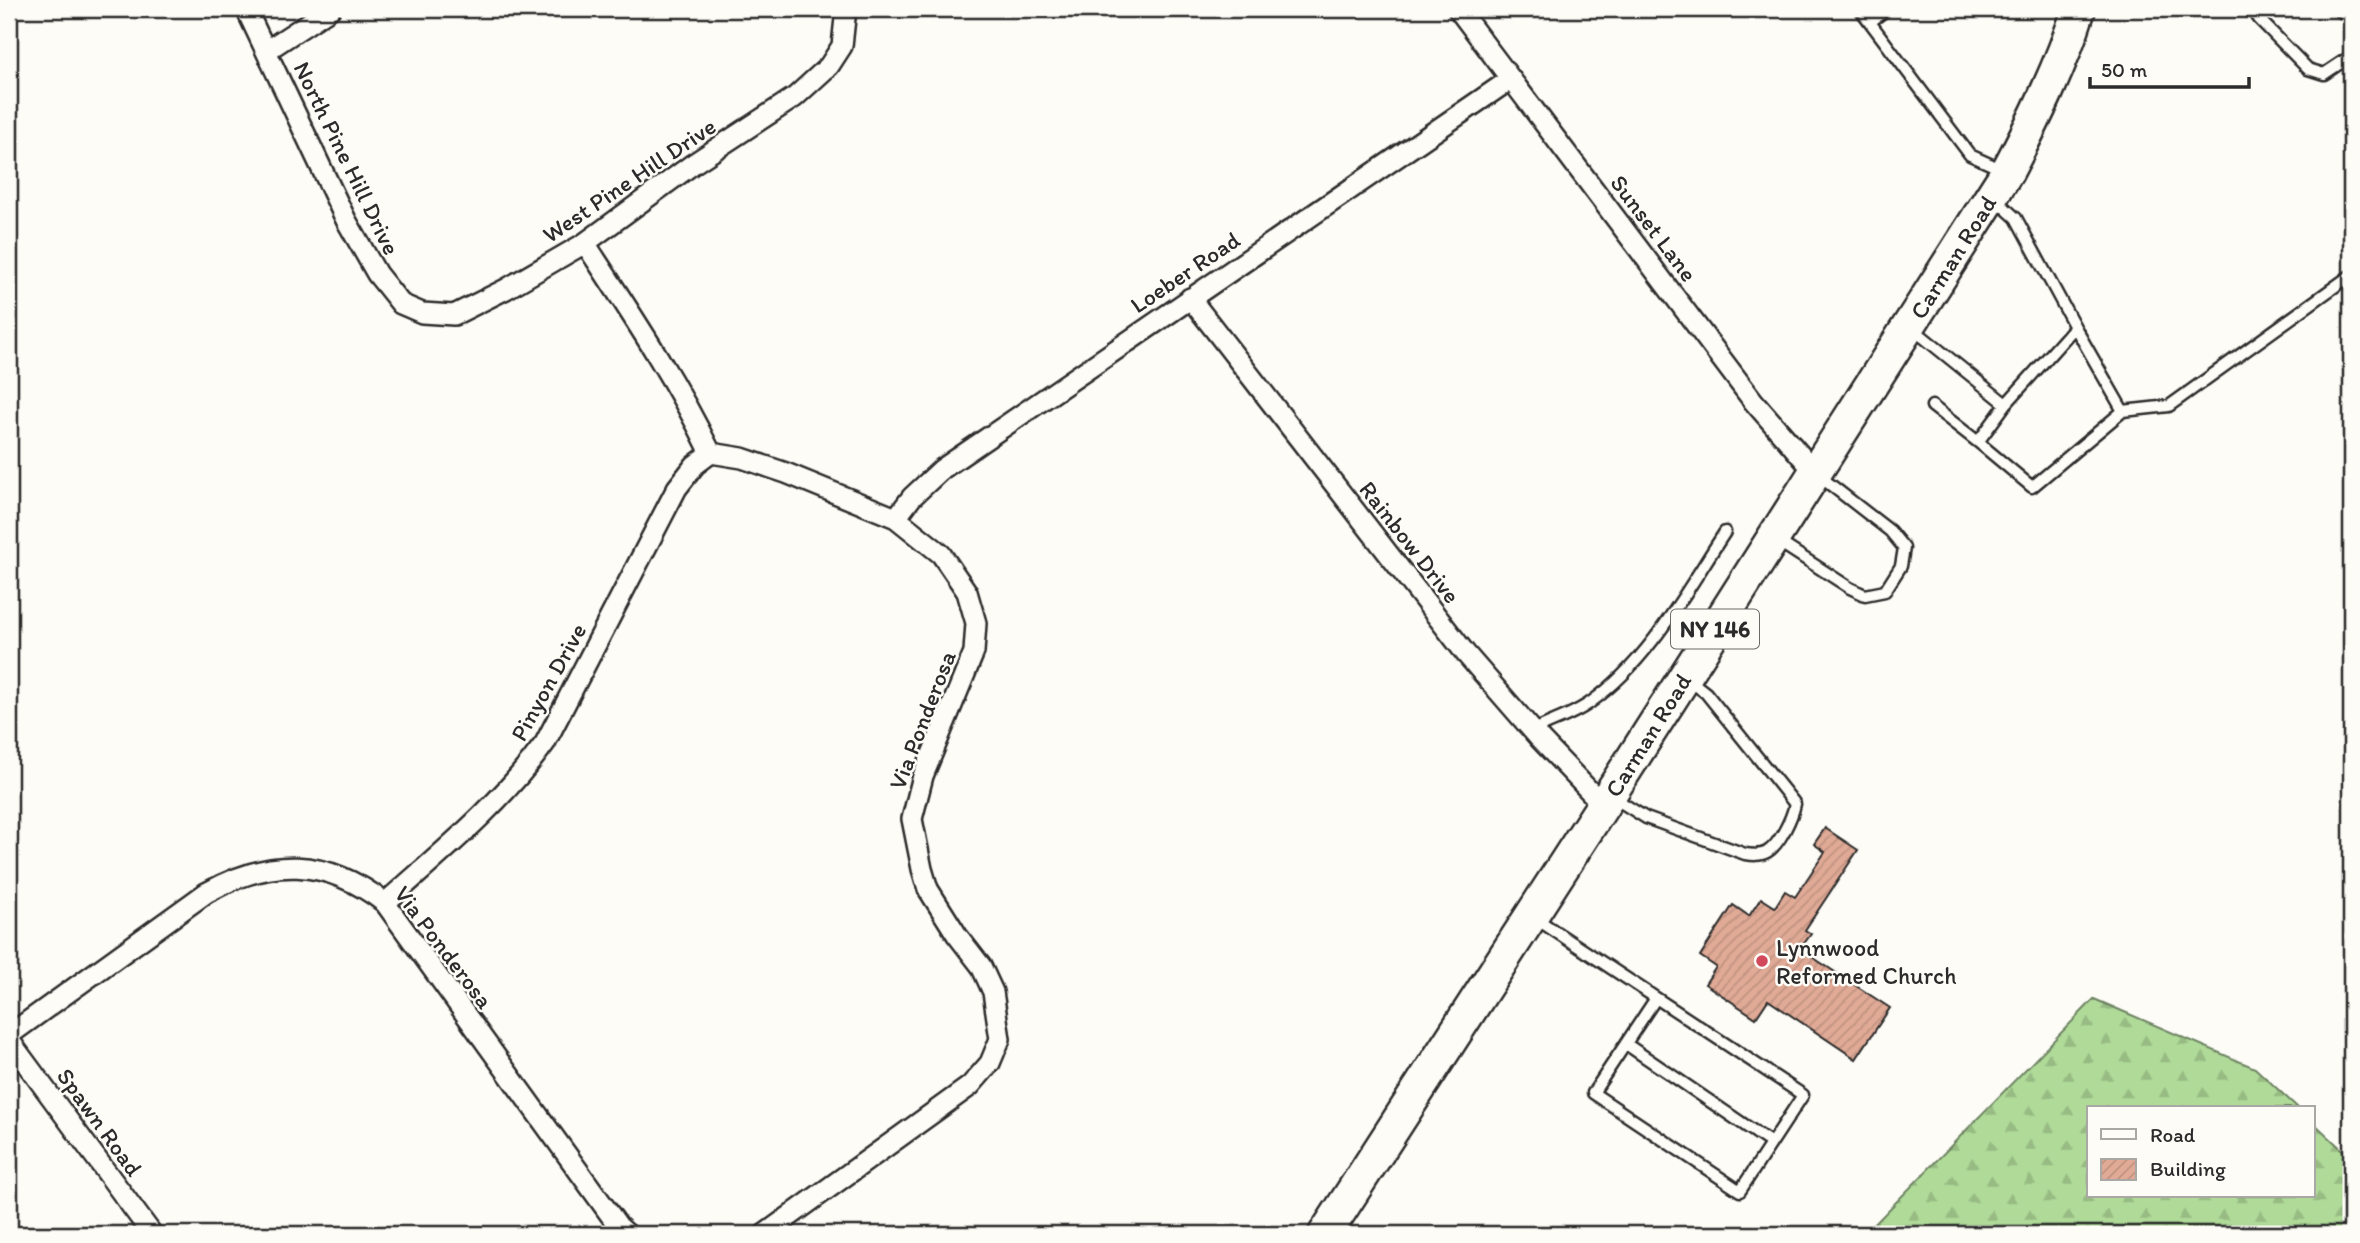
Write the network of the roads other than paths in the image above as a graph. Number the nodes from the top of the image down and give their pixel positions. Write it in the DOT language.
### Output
graph roads {
  1 [pos="246,9"];
  2 [pos="330,9"];
  3 [pos="846,9"];
  4 [pos="1458,9"];
  5 [pos="1860,9"];
  6 [pos="1886,9"];
  7 [pos="2079,9"];
  8 [pos="2252,9"];
  9 [pos="2337,9"];
  10 [pos="2351,18"];
  11 [pos="1870,22"];
  12 [pos="267,51"];
  13 [pos="2351,56"];
  14 [pos="1511,79"];
  15 [pos="1999,184"];
  16 [pos="585,243"];
  17 [pos="2351,275"];
  18 [pos="1191,298"];
  19 [pos="422,313"];
  20 [pos="1909,326"];
  21 [pos="2075,327"];
  22 [pos="2006,404"];
  23 [pos="1933,406"];
  24 [pos="2123,411"];
  25 [pos="1978,442"];
  26 [pos="711,453"];
  27 [pos="1815,472"];
  28 [pos="896,518"];
  29 [pos="1725,532"];
  30 [pos="1773,538"];
  31 [pos="1685,677"];
  32 [pos="1533,731"];
  33 [pos="1606,800"];
  34 [pos="385,903"];
  35 [pos="1531,916"];
  36 [pos="1656,998"];
  37 [pos="9,1038"];
  38 [pos="1626,1044"];
  39 [pos="1771,1143"];
  40 [pos="152,1234"];
  41 [pos="627,1234"];
  42 [pos="765,1234"];
  43 [pos="1325,1234"];
  1 -- 12 [label="street, North Pine Hill Drive"];
  2 -- 12 [label="street"];
  3 -- 16 [label="street, West Pine Hill Drive"];
  4 -- 14 [label="street, Sunset Lane"];
  5 -- 11 [label="lane"];
  6 -- 11 [label="lane"];
  7 -- 15 [label="main road, Carman Road / NY 146"];
  8 -- 13 [label="lane"];
  9 -- 10 [label="lane"];
  11 -- 15 [label="lane"];
  12 -- 19 [label="street, North Pine Hill Drive"];
  14 -- 18 [label="street, Loeber Road"];
  14 -- 27 [label="street, Sunset Lane"];
  15 -- 20 [label="main road, Carman Road / NY 146"];
  15 -- 21 [label="lane"];
  16 -- 19 [label="street, West Pine Hill Drive"];
  16 -- 26 [label="street"];
  17 -- 24 [label="lane"];
  18 -- 28 [label="street, Loeber Road"];
  18 -- 32 [label="street, Rainbow Drive"];
  20 -- 22 [label="lane"];
  20 -- 27 [label="main road, Carman Road / NY 146"];
  21 -- 22 [label="lane"];
  21 -- 24 [label="lane"];
  22 -- 25 [label="lane"];
  23 -- 25 [label="lane"];
  24 -- 25 [label="lane"];
  26 -- 28 [label="street, Via Ponderosa"];
  26 -- 34 [label="street, Pinyon Drive"];
  27 -- 30 [label="main road, Carman Road / NY 146"];
  27 -- 30 [label="lane"];
  28 -- 42 [label="street, Via Ponderosa"];
  29 -- 32 [label="lane"];
  30 -- 31 [label="main road, Carman Road / NY 146"];
  31 -- 33 [label="main road, Carman Road / NY 146"];
  31 -- 33 [label="lane"];
  32 -- 33 [label="street, Rainbow Drive"];
  33 -- 35 [label="main road, Carman Road / NY 146"];
  34 -- 37 [label="street, Via Ponderosa"];
  34 -- 41 [label="street, Via Ponderosa"];
  35 -- 36 [label="lane"];
  35 -- 43 [label="main road, Carman Road / NY 146"];
  36 -- 38 [label="lane"];
  36 -- 39 [label="lane"];
  37 -- 40 [label="street, Spawn Road"];
  38 -- 39 [label="lane"];
  38 -- 39 [label="lane"];
}
